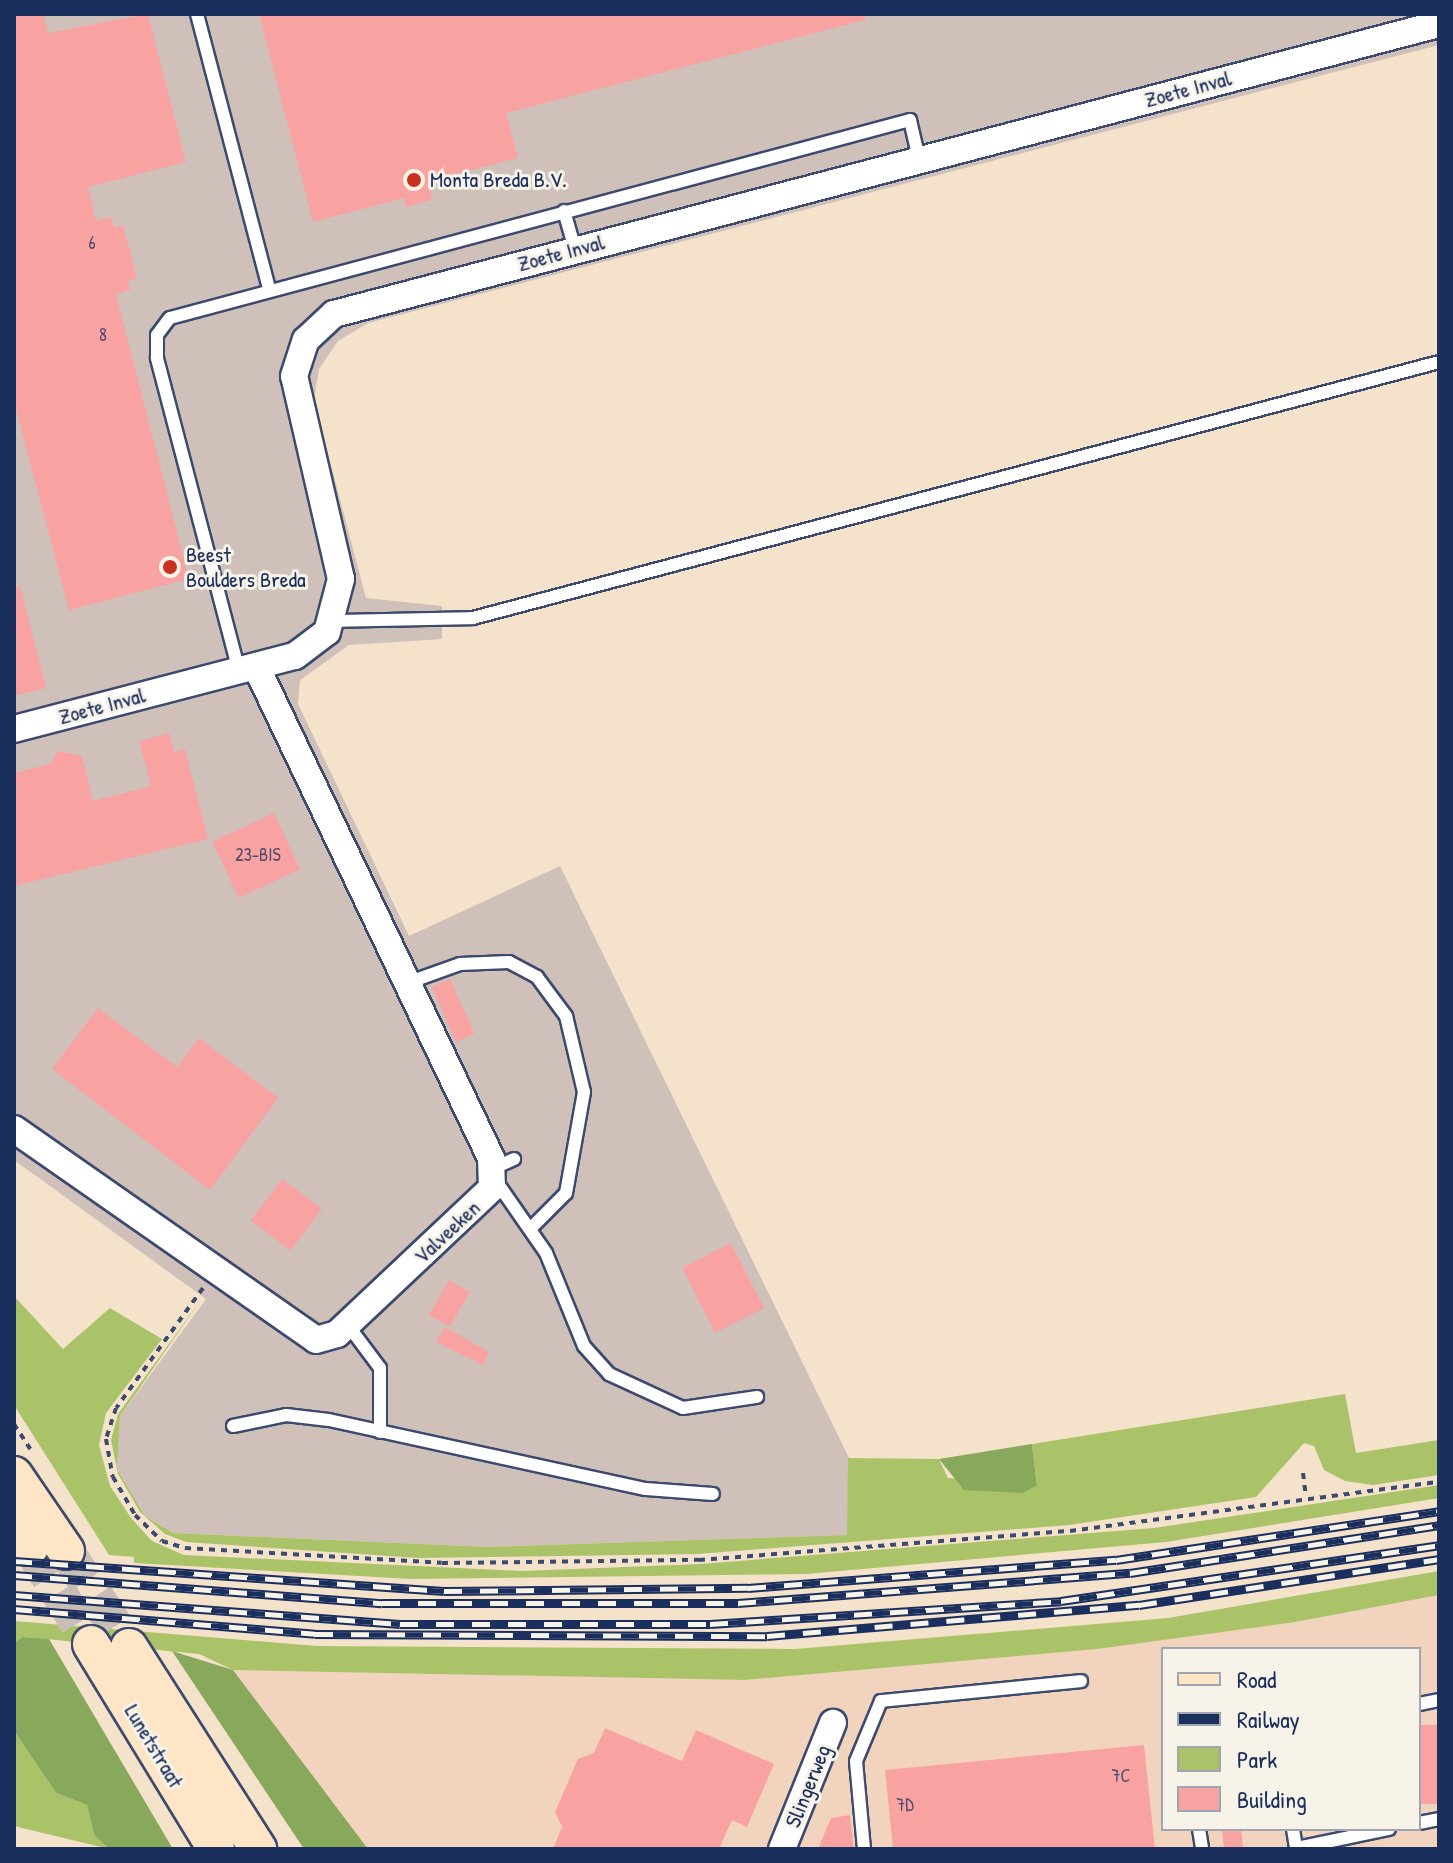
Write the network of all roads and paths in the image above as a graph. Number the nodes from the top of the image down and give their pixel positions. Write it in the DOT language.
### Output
graph roads {
  1 [pos="197,14"];
  2 [pos="1439,24"];
  3 [pos="919,159"];
  4 [pos="564,211"];
  5 [pos="575,249"];
  6 [pos="269,289"];
  7 [pos="1439,362"];
  8 [pos="333,621"];
  9 [pos="247,669"];
  10 [pos="14,729"];
  11 [pos="407,983"];
  12 [pos="14,1129"];
  13 [pos="501,1169"];
  14 [pos="531,1228"];
  15 [pos="214,1273"];
  16 [pos="347,1324"];
  17 [pos="757,1397"];
  18 [pos="233,1426"];
  19 [pos="380,1432"];
  20 [pos="1303,1473"];
  21 [pos="14,1475"];
  22 [pos="1439,1482"];
  23 [pos="713,1494"];
  24 [pos="1306,1497"];
  25 [pos="66,1551"];
  26 [pos="91,1644"];
  27 [pos="129,1647"];
  28 [pos="1081,1681"];
  29 [pos="833,1723"];
  30 [pos="1379,1831"];
  31 [pos="1296,1848"];
  32 [pos="216,1849"];
  33 [pos="258,1849"];
  34 [pos="782,1849"];
  35 [pos="864,1849"];
  1 -- 6 [label="lane"];
  2 -- 3 [label="street, Zoete Inval"];
  3 -- 4 [label="lane"];
  3 -- 5 [label="street, Zoete Inval"];
  4 -- 5 [label="lane"];
  4 -- 6 [label="lane"];
  5 -- 8 [label="street, Zoete Inval"];
  6 -- 9 [label="lane"];
  7 -- 8 [label="lane"];
  8 -- 9 [label="street, Zoete Inval"];
  9 -- 10 [label="street, Zoete Inval"];
  9 -- 11 [label="street"];
  11 -- 13 [label="street"];
  11 -- 14 [label="lane"];
  12 -- 15 [label="street, Valveeken"];
  13 -- 14 [label="lane"];
  13 -- 16 [label="street, Valveeken"];
  14 -- 17 [label="lane"];
  15 -- 16 [label="street, Valveeken"];
  15 -- 24 [label="path"];
  16 -- 19 [label="lane"];
  18 -- 19 [label="lane"];
  19 -- 23 [label="lane"];
  20 -- 24 [label="path"];
  21 -- 25 [label="main road"];
  22 -- 24 [label="path"];
  26 -- 32 [label="main road, Lunetstraat"];
  27 -- 33 [label="main road, Lunetstraat"];
  28 -- 35 [label="lane"];
  29 -- 34 [label="street, Slingerweg"];
  30 -- 31 [label="lane"];
}
